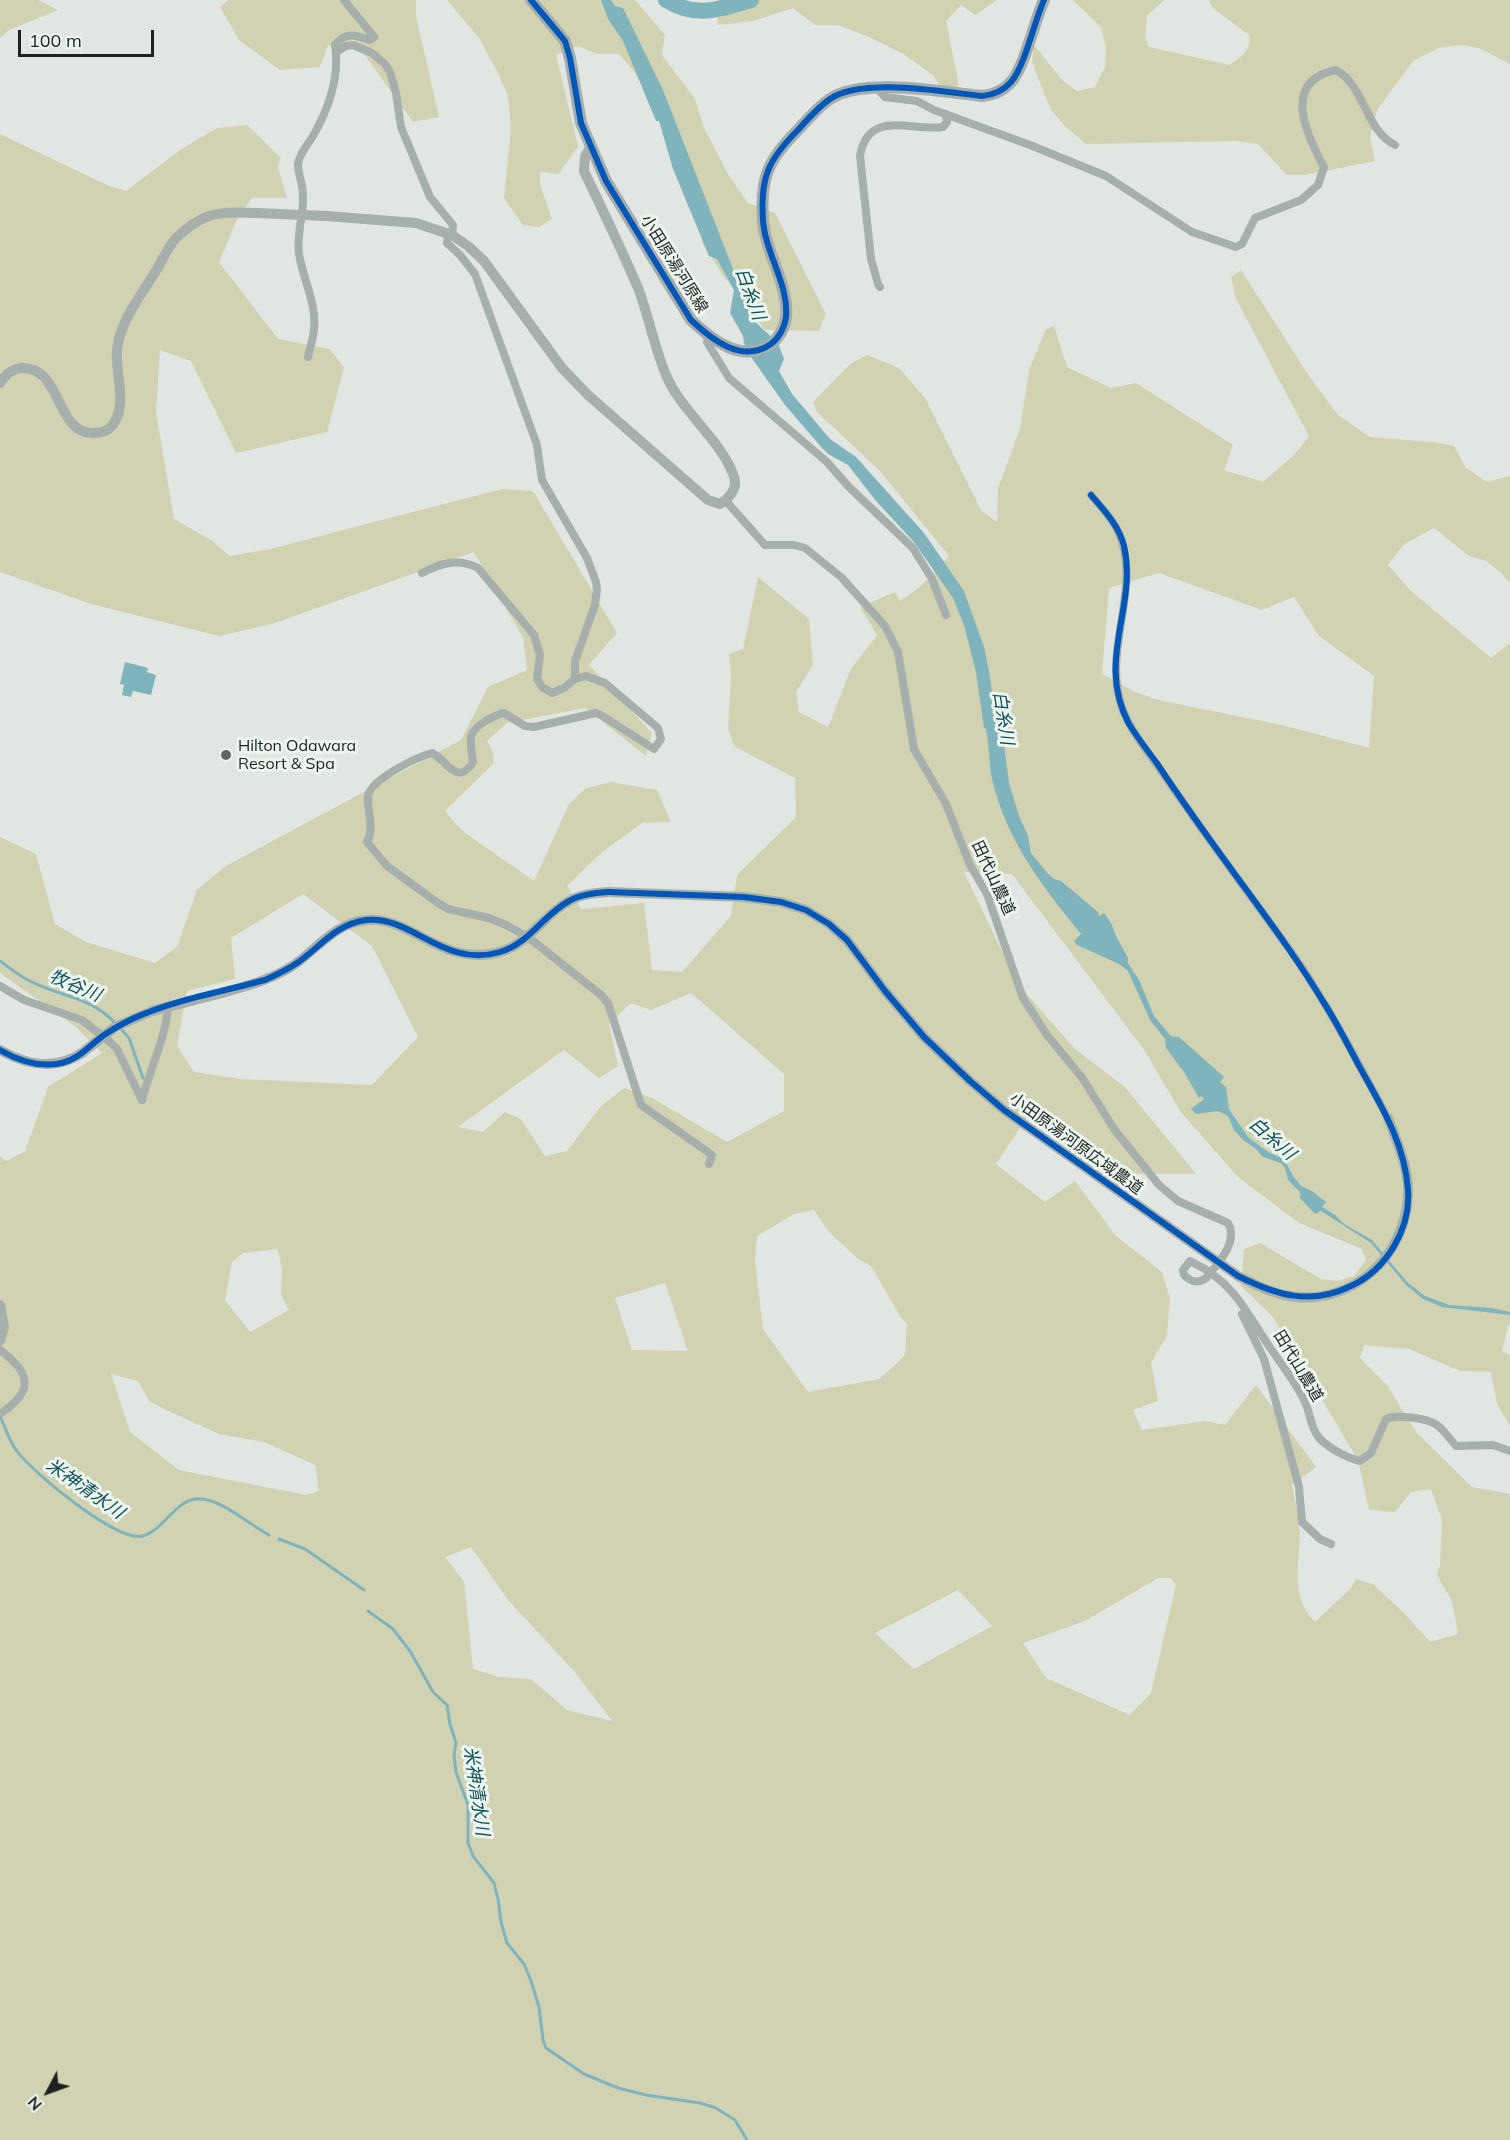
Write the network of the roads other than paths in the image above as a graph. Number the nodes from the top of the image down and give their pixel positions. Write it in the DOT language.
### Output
graph roads {
  1 [pos="344,0"];
  2 [pos="531,0"];
  3 [pos="1044,0"];
  4 [pos="336,52"];
  5 [pos="876,87"];
  6 [pos="946,114"];
  7 [pos="1395,145"];
  8 [pos="591,146"];
  9 [pos="450,234"];
  10 [pos="880,287"];
  11 [pos="708,336"];
  12 [pos="308,357"];
  13 [pos="0,383"];
  14 [pos="1091,495"];
  15 [pos="725,500"];
  16 [pos="422,573"];
  17 [pos="946,615"];
  18 [pos="575,679"];
  19 [pos="528,937"];
  20 [pos="0,986"];
  21 [pos="168,1006"];
  22 [pos="0,1050"];
  23 [pos="1388,1118"];
  24 [pos="709,1164"];
  25 [pos="1218,1262"];
  26 [pos="1239,1302"];
  27 [pos="0,1305"];
  28 [pos="0,1341"];
  29 [pos="0,1350"];
  30 [pos="0,1414"];
  31 [pos="1510,1451"];
  32 [pos="1331,1544"];
  1 -- 4 [label="street"];
  2 -- 8 [label="main road, 小田原湯河原線"];
  3 -- 5 [label="main road, 小田原湯河原線"];
  4 -- 9 [label="street"];
  4 -- 12 [label="street"];
  5 -- 6 [label="street"];
  5 -- 11 [label="main road, 小田原湯河原線"];
  6 -- 7 [label="street"];
  6 -- 10 [label="street"];
  8 -- 11 [label="main road, 小田原湯河原線"];
  8 -- 15 [label="street"];
  9 -- 13 [label="street, bridge"];
  9 -- 15 [label="street"];
  9 -- 18 [label="street"];
  11 -- 17 [label="street"];
  14 -- 23 [label="street, 小田原湯河原広域農道"];
  15 -- 25 [label="street, 田代山農道"];
  16 -- 18 [label="street"];
  18 -- 19 [label="street"];
  19 -- 21 [label="street, 小田原湯河原広域農道"];
  19 -- 24 [label="street"];
  19 -- 25 [label="street, 小田原湯河原広域農道"];
  20 -- 21 [label="street"];
  21 -- 22 [label="street, 小田原湯河原広域農道, bridge"];
  23 -- 25 [label="street, 小田原湯河原広域農道"];
  25 -- 26 [label="street, 田代山農道, bridge"];
  26 -- 31 [label="street, 田代山農道"];
  26 -- 32 [label="street"];
  27 -- 28 [label="street"];
  29 -- 30 [label="street"];
}
